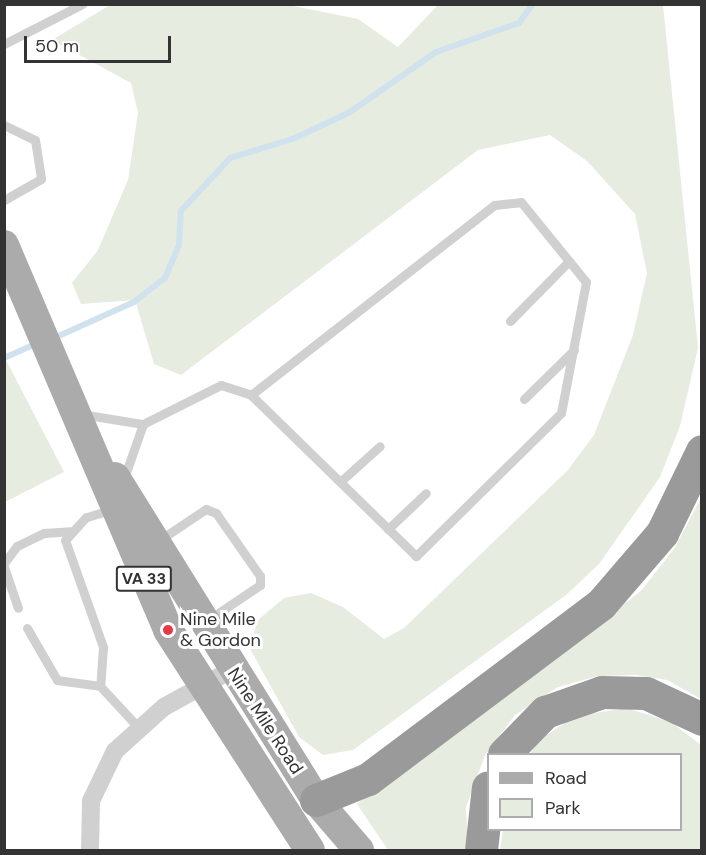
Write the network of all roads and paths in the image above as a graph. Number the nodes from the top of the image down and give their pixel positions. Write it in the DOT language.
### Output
graph roads {
  1 [pos="82,4"];
  2 [pos="4,44"];
  3 [pos="4,125"];
  4 [pos="4,200"];
  5 [pos="4,245"];
  6 [pos="569,261"];
  7 [pos="510,321"];
  8 [pos="574,350"];
  9 [pos="251,395"];
  10 [pos="524,399"];
  11 [pos="78,414"];
  12 [pos="143,424"];
  13 [pos="380,446"];
  14 [pos="702,451"];
  15 [pos="341,481"];
  16 [pos="113,486"];
  17 [pos="426,493"];
  18 [pos="388,529"];
  19 [pos="70,531"];
  20 [pos="156,542"];
  21 [pos="4,563"];
  22 [pos="4,567"];
  23 [pos="18,608"];
  24 [pos="204,623"];
  25 [pos="27,628"];
  26 [pos="231,670"];
  27 [pos="100,686"];
  28 [pos="202,686"];
  29 [pos="702,719"];
  30 [pos="138,727"];
  31 [pos="505,753"];
  32 [pos="316,800"];
  33 [pos="487,803"];
  34 [pos="90,850"];
  35 [pos="310,850"];
  36 [pos="359,850"];
  37 [pos="481,850"];
  1 -- 2 [label="lane"];
  3 -- 4 [label="lane"];
  5 -- 11 [label="main road, Nine Mile Road / VA 33"];
  6 -- 7 [label="lane"];
  6 -- 8 [label="lane"];
  6 -- 9 [label="lane"];
  8 -- 10 [label="lane"];
  8 -- 18 [label="lane"];
  9 -- 12 [label="lane"];
  9 -- 15 [label="lane"];
  11 -- 12 [label="lane"];
  11 -- 16 [label="main road, Nine Mile Road / VA 33"];
  12 -- 16 [label="lane"];
  13 -- 15 [label="lane"];
  14 -- 32 [label="highway"];
  15 -- 18 [label="lane"];
  16 -- 19 [label="lane"];
  16 -- 20 [label="main road, Nine Mile Road / VA 33"];
  16 -- 28 [label="main road, Nine Mile Road / VA 33"];
  17 -- 18 [label="lane"];
  19 -- 21 [label="lane"];
  19 -- 27 [label="lane"];
  20 -- 24 [label="main road, Nine Mile Road / VA 33"];
  20 -- 24 [label="lane"];
  22 -- 23 [label="lane"];
  24 -- 26 [label="main road, Nine Mile Road / VA 33"];
  25 -- 27 [label="lane"];
  26 -- 28 [label="street"];
  26 -- 32 [label="main road, Nine Mile Road / VA 33"];
  27 -- 30 [label="lane"];
  28 -- 30 [label="street"];
  28 -- 35 [label="main road, Nine Mile Road / VA 33"];
  29 -- 31 [label="highway"];
  30 -- 34 [label="street"];
  32 -- 36 [label="main road, Nine Mile Road / VA 33"];
  33 -- 37 [label="highway"];
}
